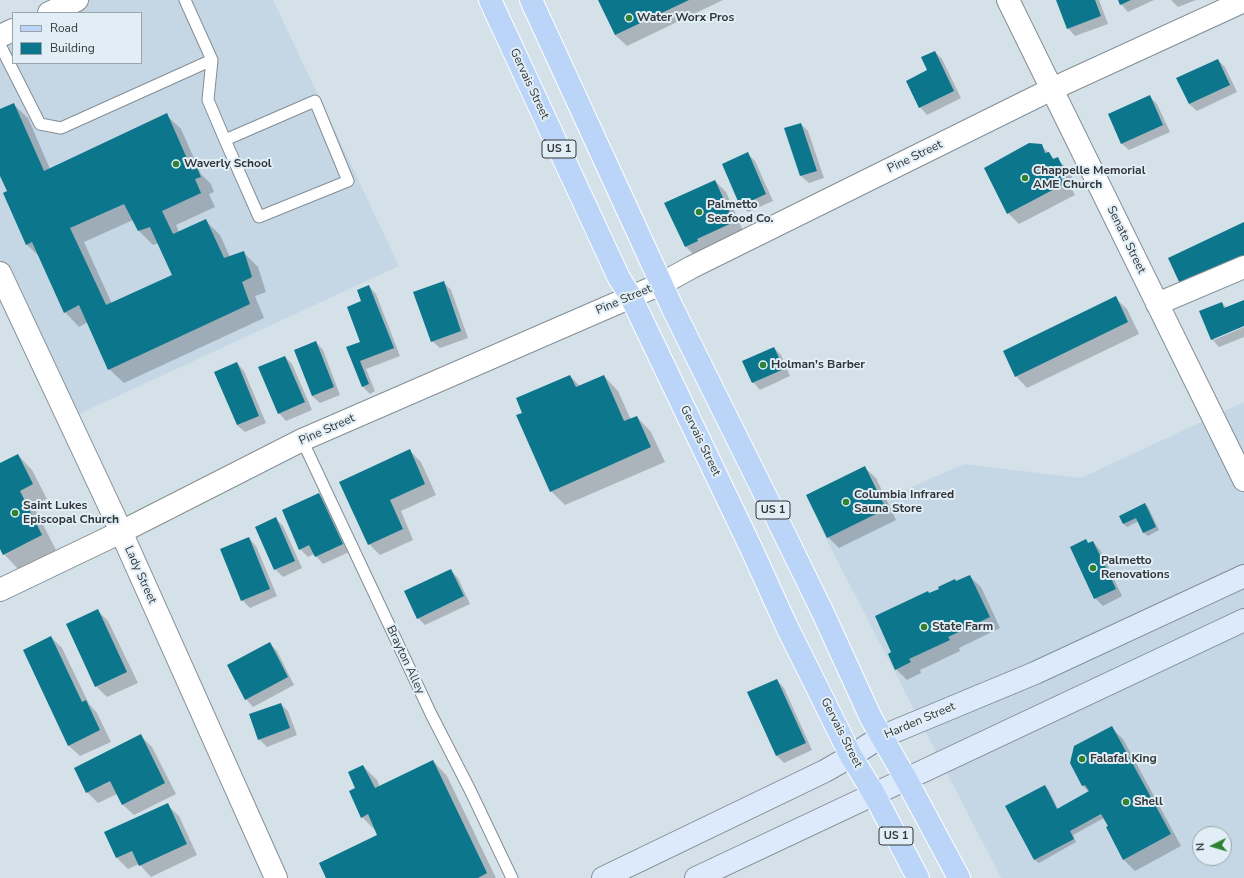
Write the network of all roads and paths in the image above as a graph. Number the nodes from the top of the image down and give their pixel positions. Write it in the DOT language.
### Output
graph roads {
  1 [pos="77,0"];
  2 [pos="185,0"];
  3 [pos="490,0"];
  4 [pos="531,0"];
  5 [pos="1008,0"];
  6 [pos="1244,1"];
  7 [pos="51,12"];
  8 [pos="12,30"];
  9 [pos="0,36"];
  10 [pos="0,45"];
  11 [pos="212,60"];
  12 [pos="1052,89"];
  13 [pos="225,140"];
  14 [pos="1244,267"];
  15 [pos="0,273"];
  16 [pos="661,284"];
  17 [pos="631,297"];
  18 [pos="1157,304"];
  19 [pos="302,440"];
  20 [pos="1244,480"];
  21 [pos="121,532"];
  22 [pos="1244,576"];
  23 [pos="0,590"];
  24 [pos="1244,620"];
  25 [pos="881,737"];
  26 [pos="852,756"];
  27 [pos="906,779"];
  28 [pos="874,794"];
  29 [pos="276,878"];
  30 [pos="512,878"];
  31 [pos="603,878"];
  32 [pos="696,878"];
  33 [pos="918,878"];
  34 [pos="959,878"];
  1 -- 7 [label="street"];
  2 -- 11 [label="lane"];
  3 -- 17 [label="main road, Gervais Street / US 1"];
  4 -- 16 [label="main road, US 1"];
  5 -- 12 [label="street, Senate Street"];
  6 -- 12 [label="street, Pine Street"];
  8 -- 9 [label="street"];
  10 -- 11 [label="lane"];
  11 -- 13 [label="lane"];
  12 -- 16 [label="street, Pine Street"];
  12 -- 18 [label="street, Senate Street"];
  13 -- 13 [label="lane"];
  14 -- 18 [label="street"];
  15 -- 21 [label="street, Lady Street"];
  16 -- 17 [label="street, Pine Street"];
  16 -- 25 [label="main road, US 1"];
  17 -- 19 [label="street, Pine Street"];
  17 -- 26 [label="main road, Gervais Street / US 1"];
  18 -- 20 [label="street, Senate Street"];
  19 -- 21 [label="street, Pine Street"];
  19 -- 30 [label="lane, Brayton Alley"];
  21 -- 23 [label="street, Pine Street"];
  21 -- 29 [label="street, Lady Street"];
  22 -- 25 [label="main road, Harden Street"];
  24 -- 27 [label="main road"];
  25 -- 26 [label="main road, Harden Street"];
  25 -- 27 [label="main road"];
  26 -- 28 [label="main road, Gervais Street / US 1"];
  26 -- 31 [label="main road, Harden Street"];
  27 -- 28 [label="main road"];
  27 -- 34 [label="main road"];
  28 -- 32 [label="main road"];
  28 -- 33 [label="main road, Gervais Street / US 1"];
}
